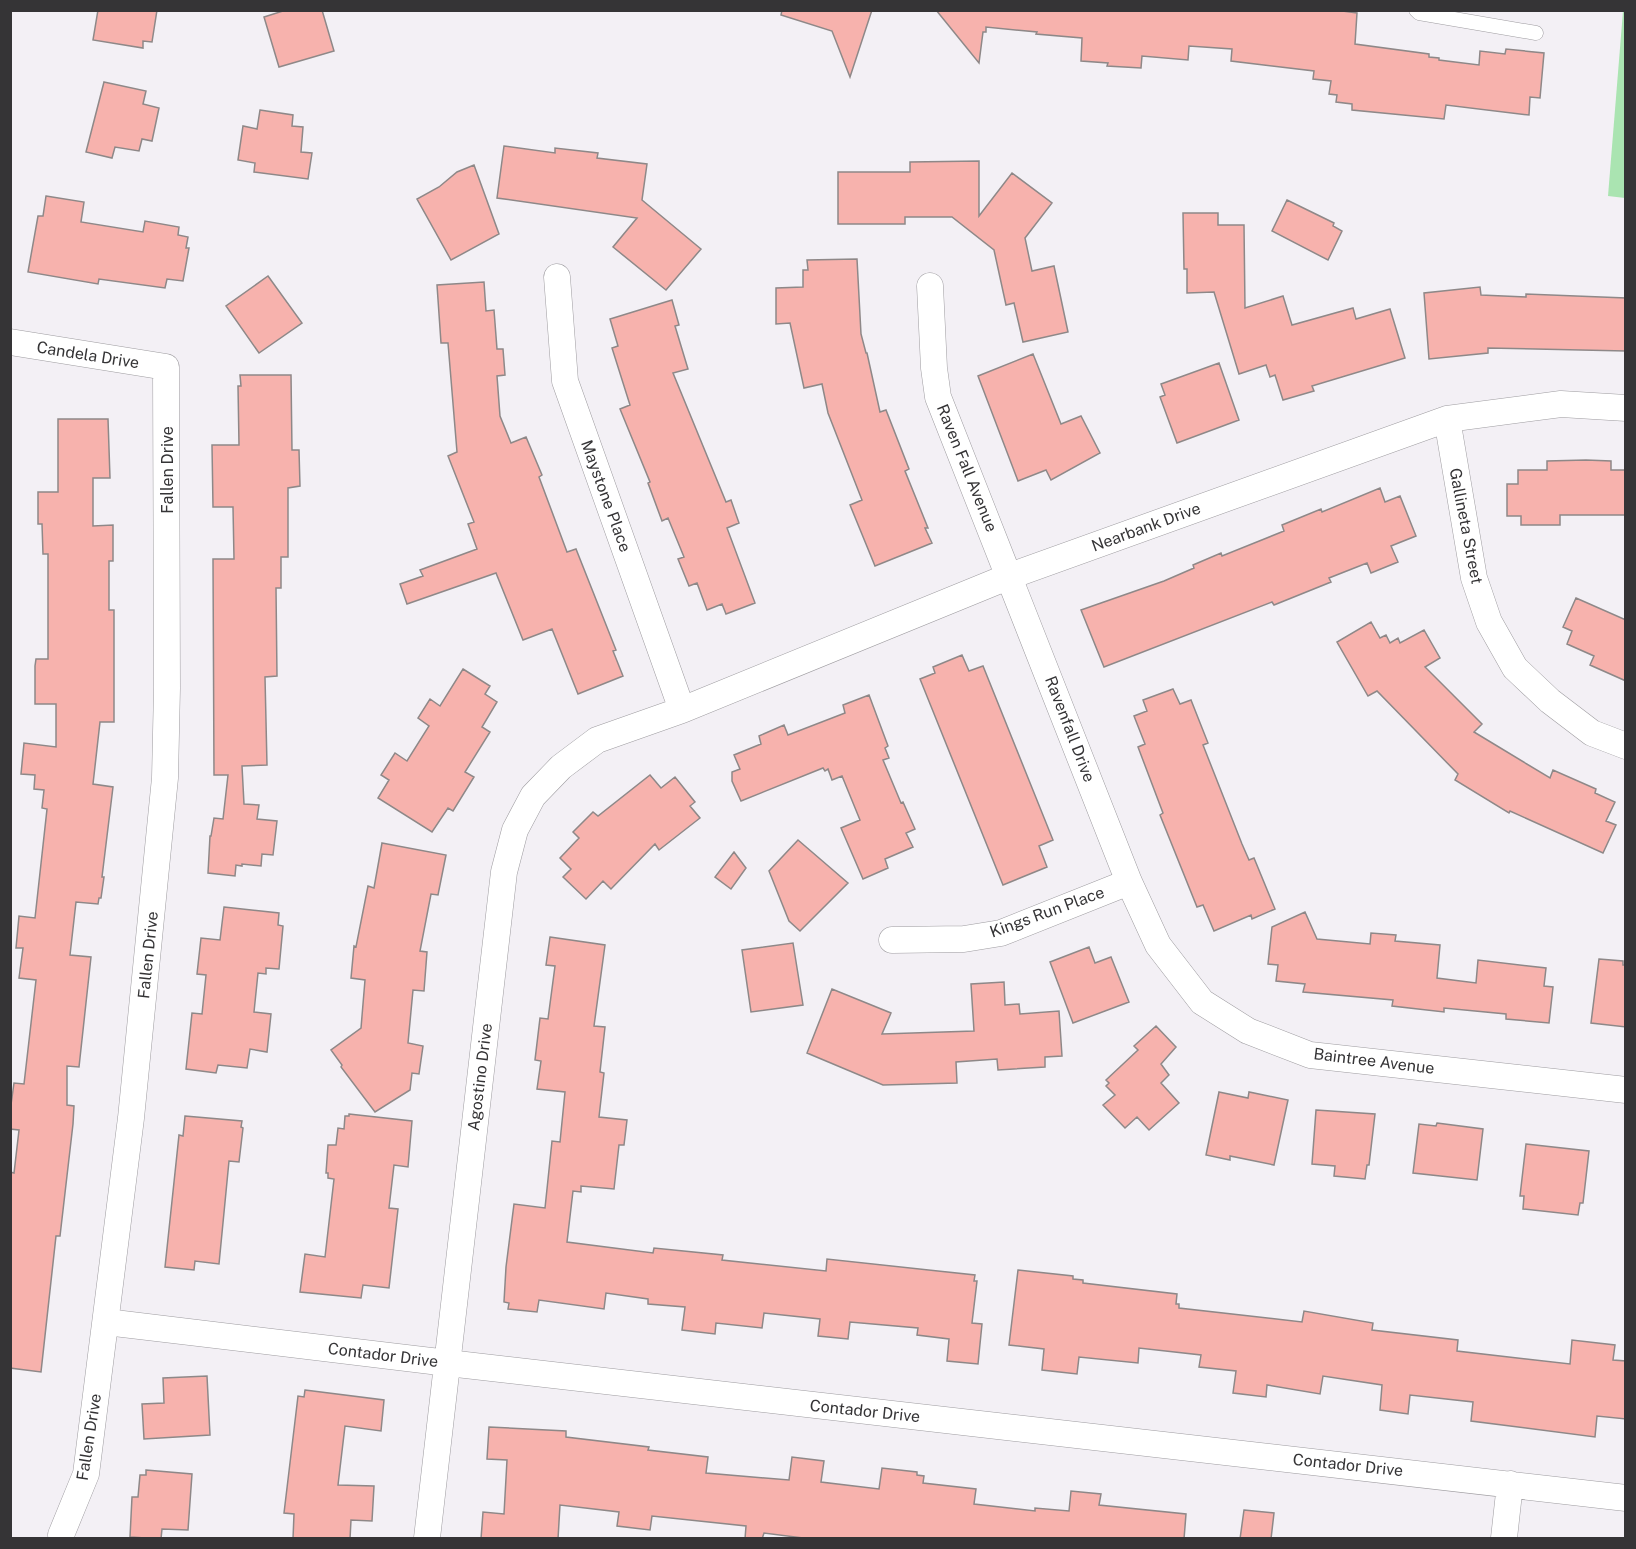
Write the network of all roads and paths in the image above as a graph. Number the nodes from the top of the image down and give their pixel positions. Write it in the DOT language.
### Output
graph roads {
  1 [pos="1416,10"];
  2 [pos="1536,33"];
  3 [pos="557,277"];
  4 [pos="930,286"];
  5 [pos="10,342"];
  6 [pos="166,367"];
  7 [pos="1626,408"];
  8 [pos="1447,419"];
  9 [pos="1010,576"];
  10 [pos="682,710"];
  11 [pos="1626,746"];
  12 [pos="1129,882"];
  13 [pos="892,940"];
  14 [pos="1626,1090"];
  15 [pos="106,1322"];
  16 [pos="448,1363"];
  17 [pos="1510,1484"];
  18 [pos="1626,1498"];
  19 [pos="61,1535"];
  20 [pos="427,1539"];
  21 [pos="1504,1539"];
  1 -- 2 [label="lane"];
  3 -- 10 [label="street, Maystone Place"];
  4 -- 9 [label="street, Raven Fall Avenue"];
  5 -- 6 [label="street, Candela Drive"];
  6 -- 15 [label="street, Fallen Drive"];
  7 -- 8 [label="street, Nearbank Drive"];
  8 -- 9 [label="street, Nearbank Drive"];
  8 -- 11 [label="street, Gallineta Street"];
  9 -- 10 [label="street, Nearbank Drive"];
  9 -- 12 [label="street, Ravenfall Drive"];
  10 -- 16 [label="street, Agostino Drive"];
  12 -- 13 [label="street, Kings Run Place"];
  12 -- 14 [label="street, Baintree Avenue"];
  15 -- 16 [label="street, Contador Drive"];
  15 -- 19 [label="street, Fallen Drive"];
  16 -- 17 [label="street, Contador Drive"];
  16 -- 20 [label="street, Agostino Drive"];
  17 -- 18 [label="street, Contador Drive"];
  17 -- 21 [label="street"];
}
